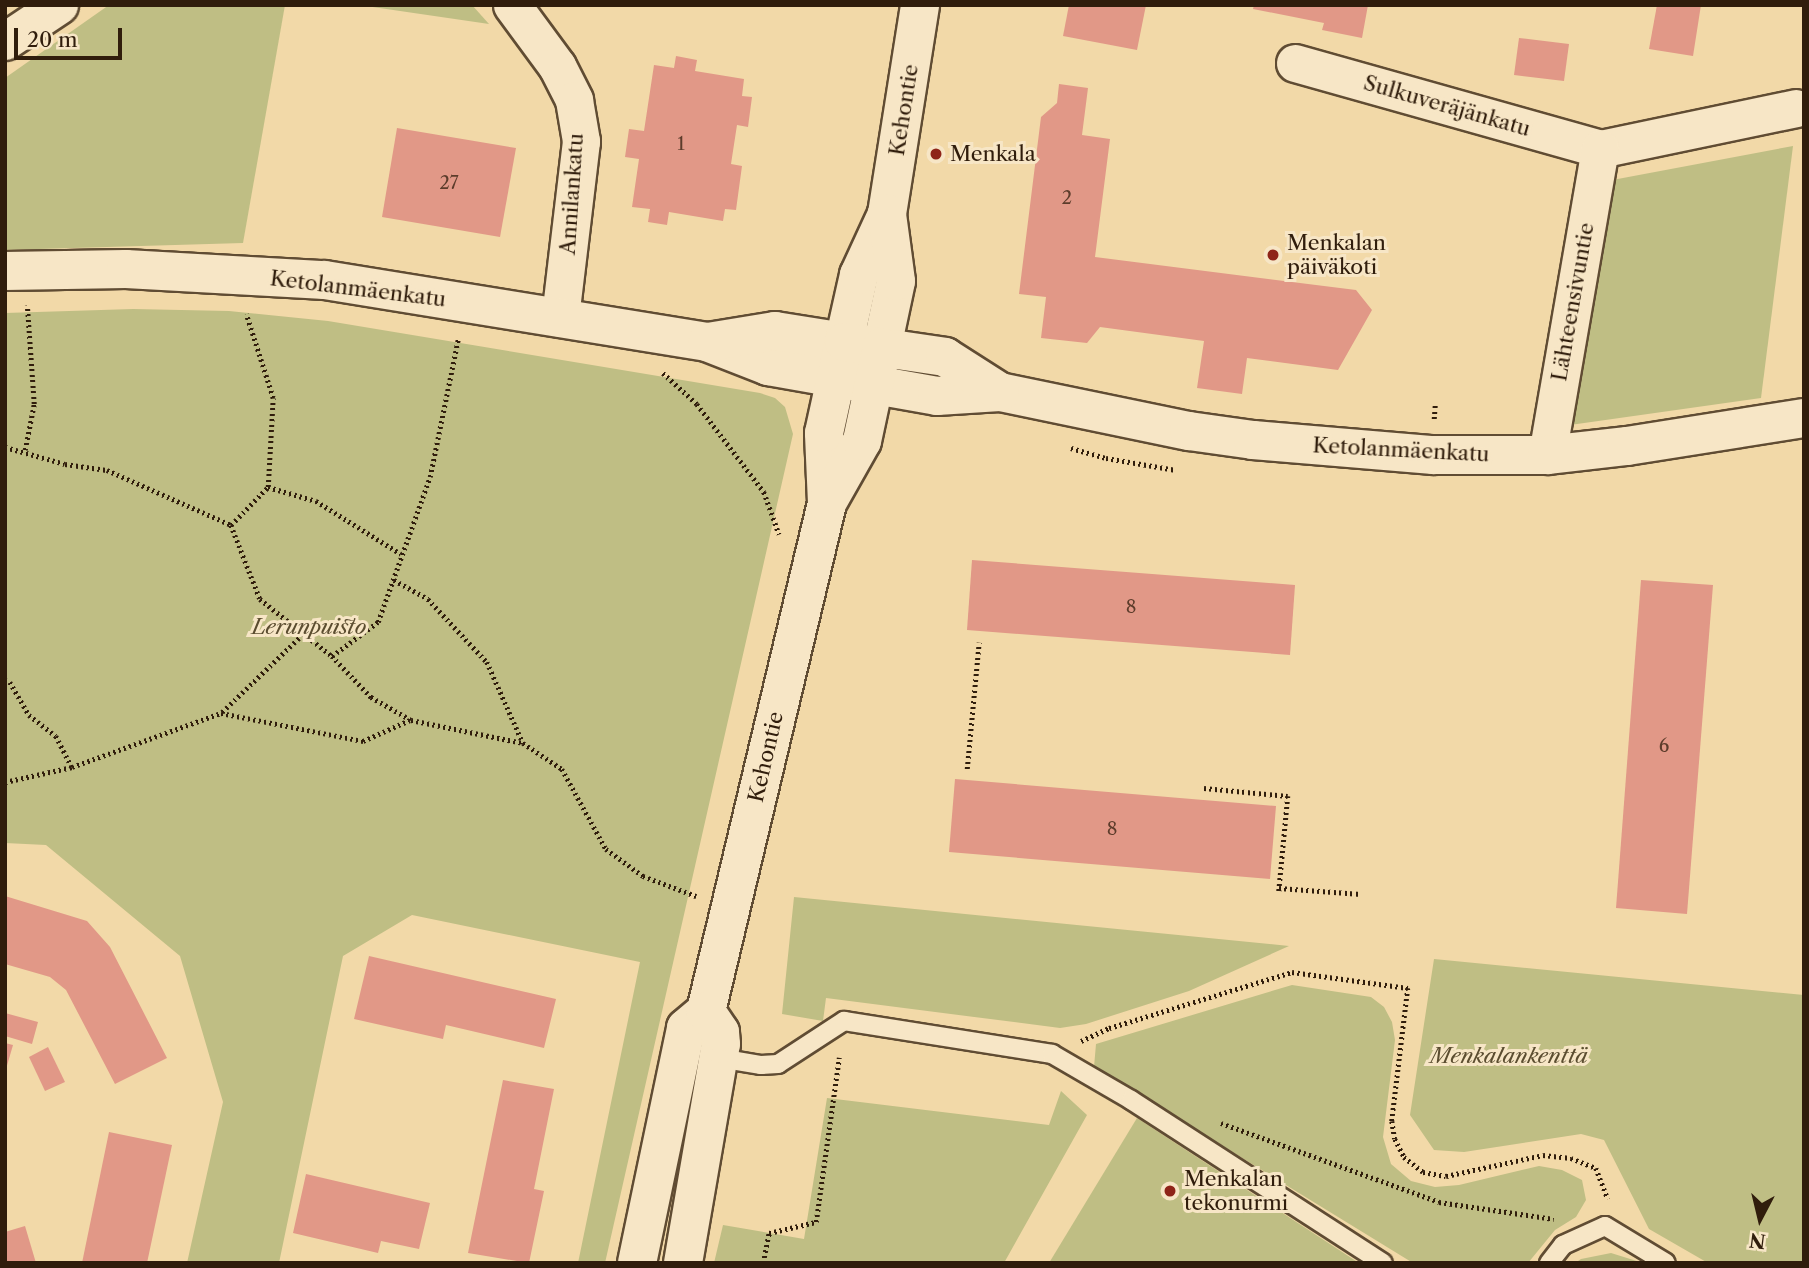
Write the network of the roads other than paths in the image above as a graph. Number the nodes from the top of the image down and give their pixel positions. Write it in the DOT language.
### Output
graph roads {
  1 [pos="59,5"];
  2 [pos="512,5"];
  3 [pos="920,5"];
  4 [pos="5,41"];
  5 [pos="1295,63"];
  6 [pos="1797,107"];
  7 [pos="1600,149"];
  8 [pos="887,214"];
  9 [pos="16,285"];
  10 [pos="560,318"];
  11 [pos="707,342"];
  12 [pos="844,342"];
  13 [pos="882,347"];
  14 [pos="836,378"];
  15 [pos="874,385"];
  16 [pos="1000,392"];
  17 [pos="1804,418"];
  18 [pos="1547,455"];
  19 [pos="827,503"];
  20 [pos="706,1011"];
  21 [pos="719,1058"];
  22 [pos="637,1263"];
  23 [pos="683,1263"];
  24 [pos="1383,1263"];
  25 [pos="1549,1263"];
  26 [pos="1666,1263"];
  1 -- 4 [label="street"];
  2 -- 10 [label="street, Annilankatu"];
  3 -- 8 [label="main road, Kehontie"];
  5 -- 7 [label="street, Sulkuveräjänkatu"];
  6 -- 7 [label="street"];
  7 -- 18 [label="street, Lähteensivuntie"];
  8 -- 12 [label="main road, Kehontie"];
  8 -- 13 [label="main road, Kehontie"];
  9 -- 10 [label="main road, Ketolanmäenkatu"];
  10 -- 11 [label="main road, Ketolanmäenkatu"];
  11 -- 12 [label="main road, Ketolanmäenkatu"];
  11 -- 14 [label="main road, Ketolanmäenkatu"];
  12 -- 13 [label="main road, Ketolanmäenkatu"];
  12 -- 14 [label="main road, Kehontie"];
  13 -- 15 [label="main road, Kehontie"];
  13 -- 16 [label="main road, Ketolanmäenkatu"];
  14 -- 15 [label="main road, Ketolanmäenkatu"];
  14 -- 19 [label="main road, Kehontie"];
  15 -- 16 [label="main road, Ketolanmäenkatu"];
  15 -- 19 [label="main road, Kehontie"];
  16 -- 18 [label="main road, Ketolanmäenkatu"];
  17 -- 18 [label="main road, Ketolanmäenkatu"];
  19 -- 20 [label="main road, Kehontie"];
  20 -- 21 [label="main road"];
  20 -- 22 [label="main road, Kehontie"];
  21 -- 23 [label="main road"];
  21 -- 24 [label="lane"];
  25 -- 26 [label="lane"];
}
